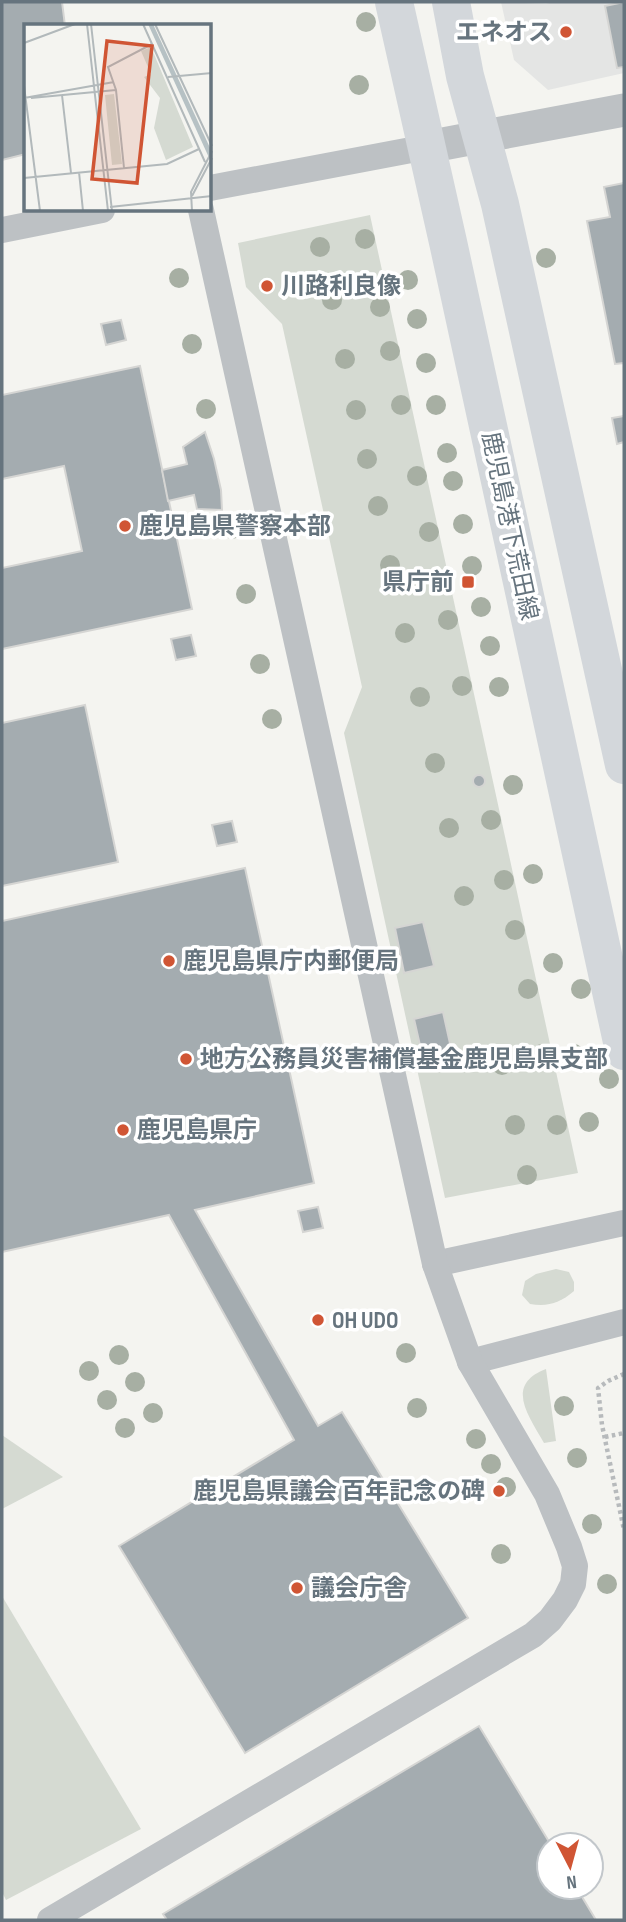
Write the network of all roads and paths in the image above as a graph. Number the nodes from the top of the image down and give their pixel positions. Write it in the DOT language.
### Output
graph roads {
  1 [pos="394,2"];
  2 [pos="451,2"];
  3 [pos="624,110"];
  4 [pos="482,137"];
  5 [pos="427,147"];
  6 [pos="212,188"];
  7 [pos="92,212"];
  8 [pos="201,212"];
  9 [pos="2,230"];
  10 [pos="624,765"];
  11 [pos="624,1051"];
  12 [pos="624,1223"];
  13 [pos="435,1264"];
  14 [pos="624,1322"];
  15 [pos="470,1362"];
  16 [pos="624,1374"];
  17 [pos="624,1433"];
  18 [pos="605,1437"];
  19 [pos="624,1530"];
  20 [pos="50,1920"];
  1 -- 5 [label="main road, 鹿児島港下荒田線"];
  2 -- 4 [label="main road"];
  3 -- 4 [label="street"];
  4 -- 5 [label="street"];
  4 -- 10 [label="main road"];
  5 -- 6 [label="street"];
  5 -- 11 [label="main road, 鹿児島港下荒田線"];
  7 -- 9 [label="street"];
  8 -- 13 [label="street"];
  12 -- 13 [label="street"];
  13 -- 15 [label="street"];
  14 -- 15 [label="street"];
  15 -- 20 [label="street"];
  16 -- 18 [label="path"];
  17 -- 18 [label="path"];
  18 -- 19 [label="path"];
}
